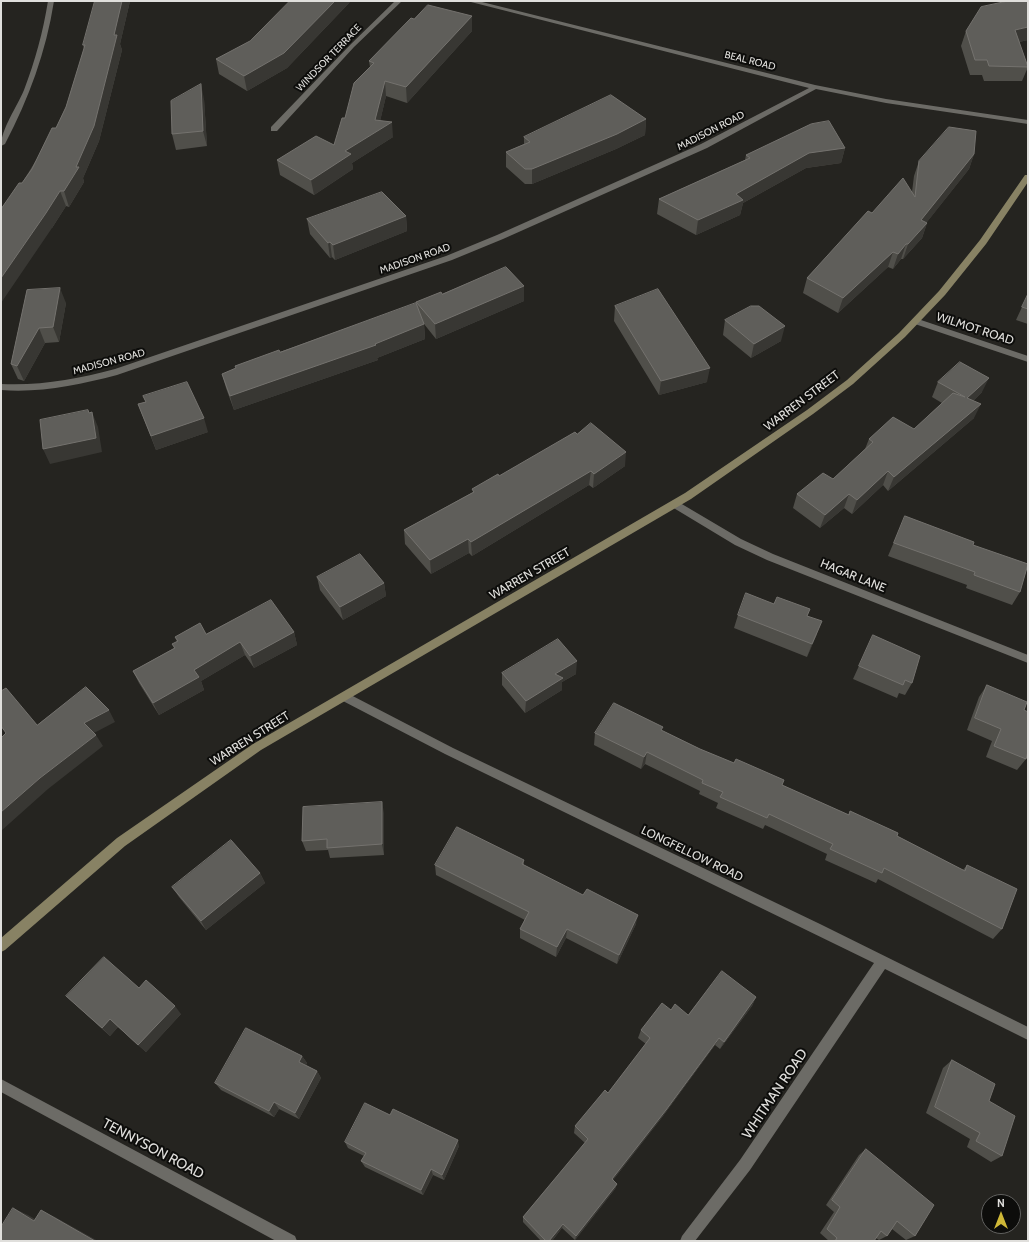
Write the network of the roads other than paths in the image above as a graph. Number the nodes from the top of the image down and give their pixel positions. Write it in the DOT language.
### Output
graph roads {
  1 [pos="51,1"];
  2 [pos="399,1"];
  3 [pos="470,1"];
  4 [pos="815,87"];
  5 [pos="1028,122"];
  6 [pos="274,129"];
  7 [pos="1,144"];
  8 [pos="1028,177"];
  9 [pos="915,321"];
  10 [pos="1028,359"];
  11 [pos="1,387"];
  12 [pos="675,504"];
  13 [pos="1028,659"];
  14 [pos="345,697"];
  15 [pos="1,946"];
  16 [pos="883,961"];
  17 [pos="1028,1034"];
  18 [pos="1,1085"];
  19 [pos="290,1241"];
  20 [pos="687,1241"];
  1 -- 7 [label="street"];
  2 -- 6 [label="street, WINDSOR TERRACE"];
  3 -- 4 [label="street, BEAL ROAD"];
  4 -- 5 [label="street, BEAL ROAD"];
  4 -- 11 [label="street, MADISON ROAD"];
  8 -- 9 [label="main road, WARREN STREET"];
  9 -- 10 [label="street, WILMOT ROAD"];
  9 -- 12 [label="main road, WARREN STREET"];
  12 -- 13 [label="street, HAGAR LANE"];
  12 -- 14 [label="main road, WARREN STREET"];
  14 -- 15 [label="main road, WARREN STREET"];
  14 -- 16 [label="street, LONGFELLOW ROAD"];
  16 -- 17 [label="street, LONGFELLOW ROAD"];
  16 -- 20 [label="street, WHITMAN ROAD"];
  18 -- 19 [label="street, TENNYSON ROAD"];
}
